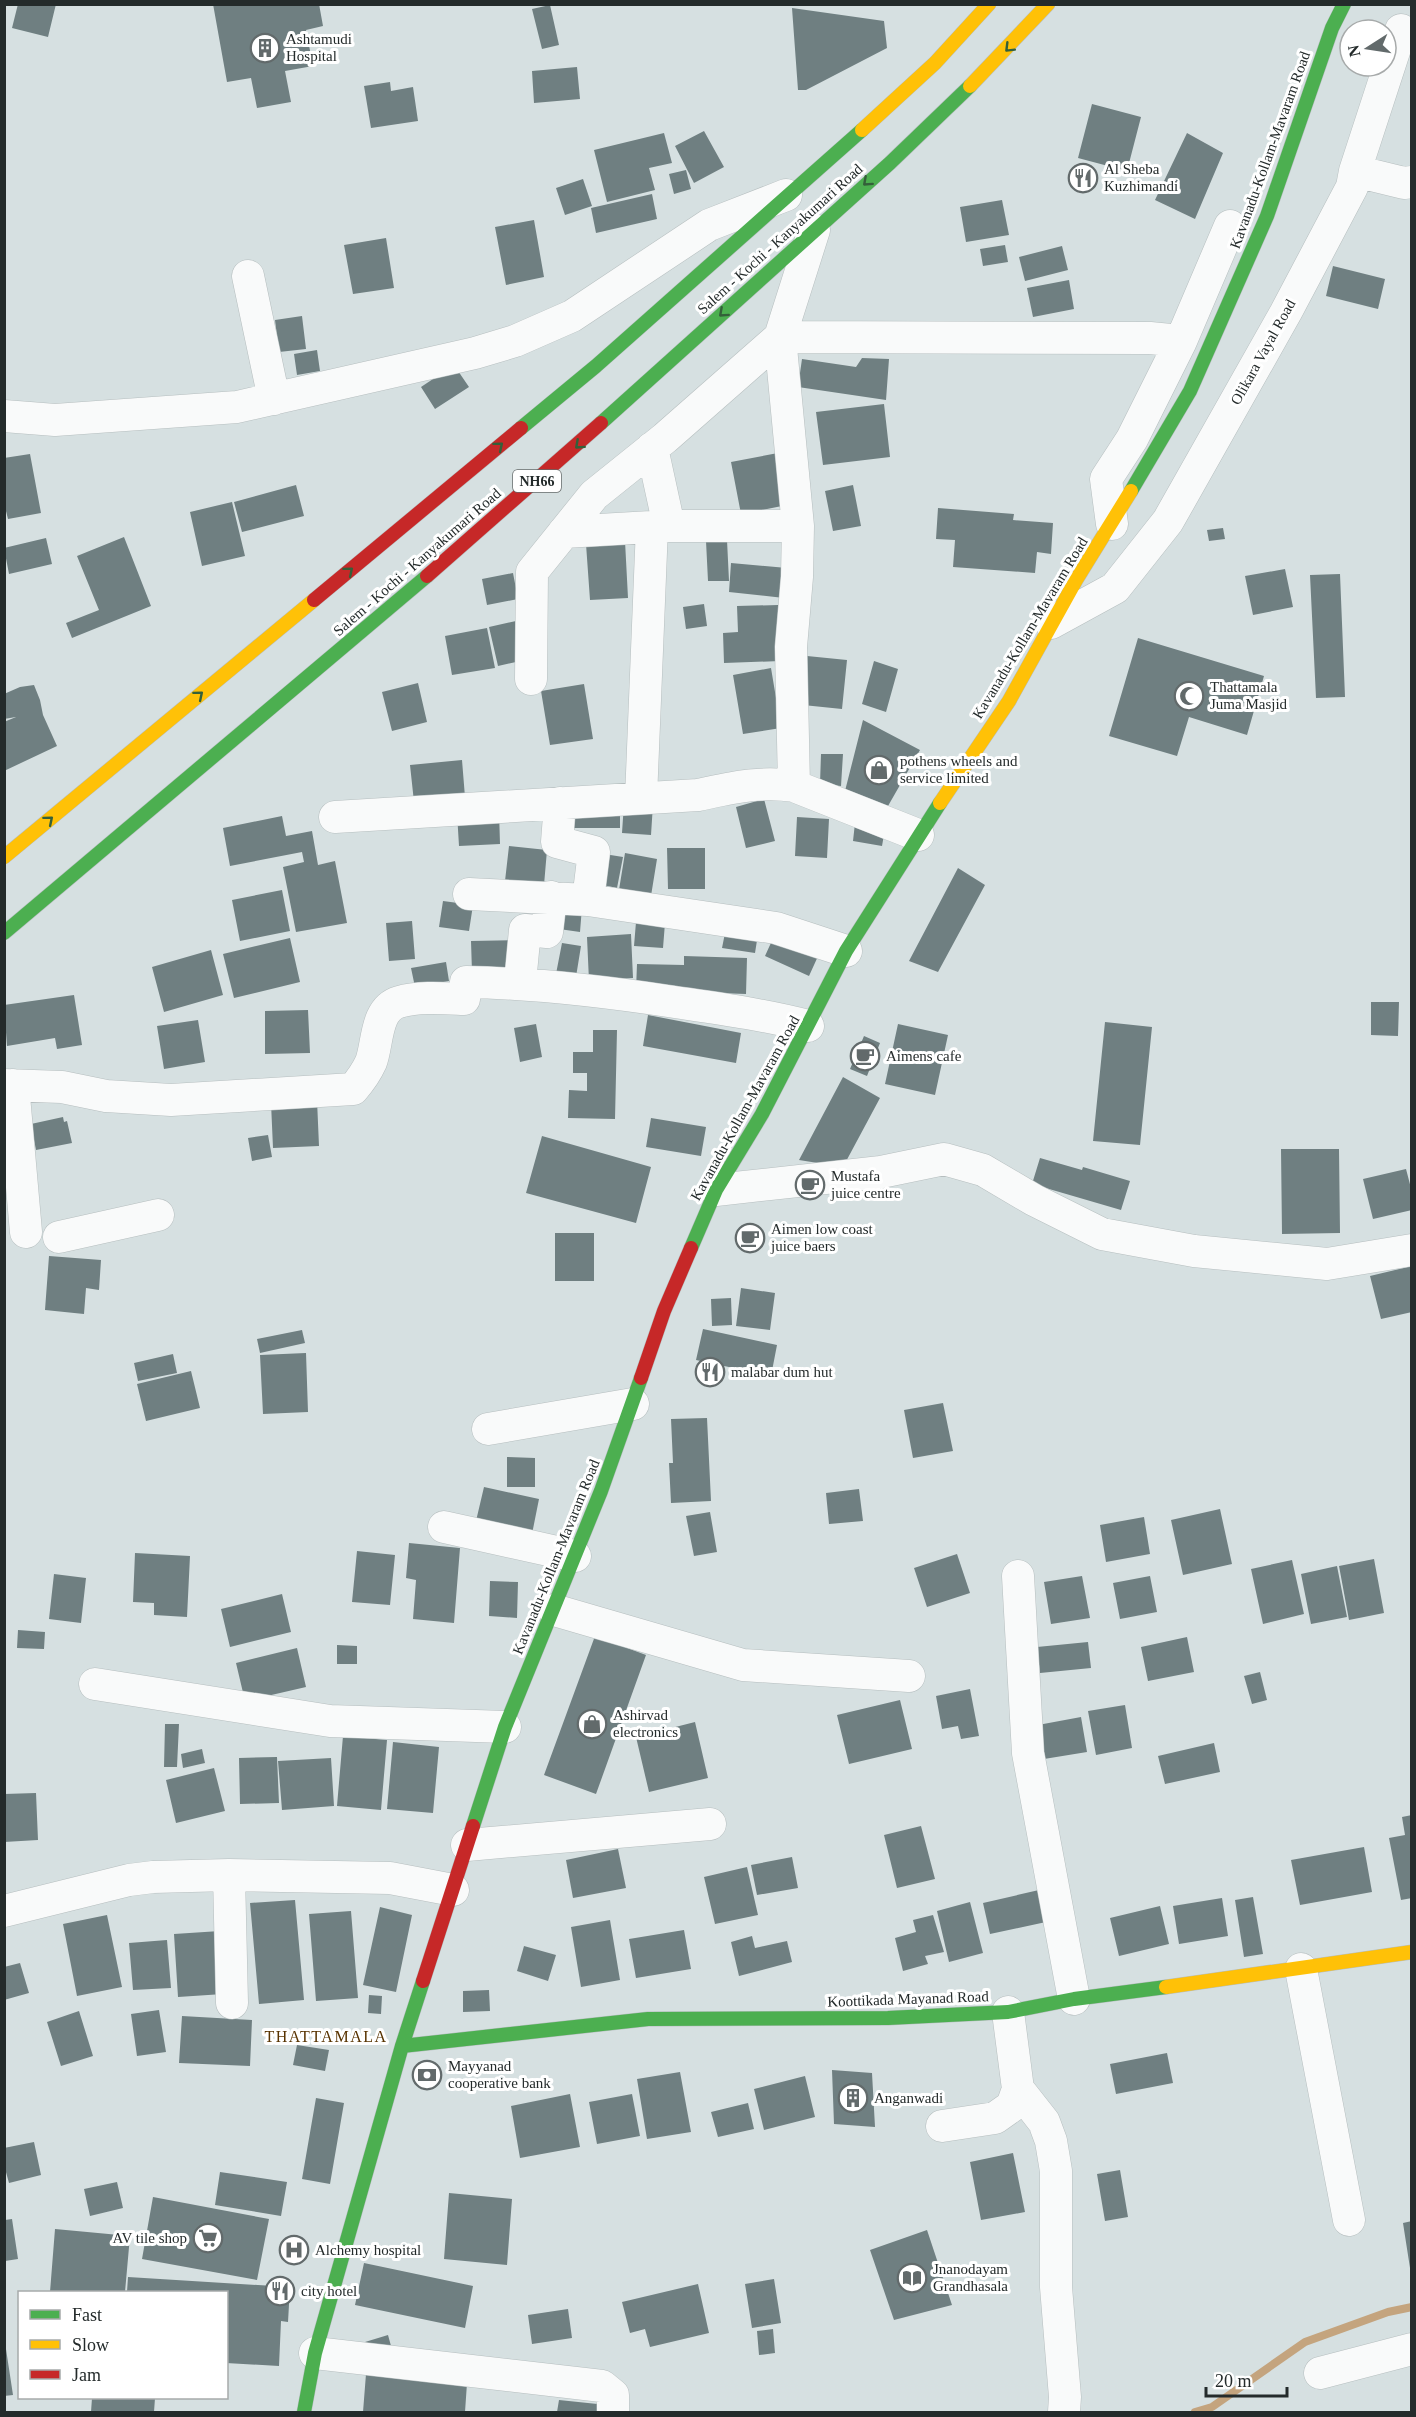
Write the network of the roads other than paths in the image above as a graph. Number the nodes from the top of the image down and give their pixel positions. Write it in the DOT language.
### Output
graph roads {
  1 [pos="989,4"];
  2 [pos="1048,4"];
  3 [pos="1331,4"];
  4 [pos="1344,4"];
  5 [pos="1332,28"];
  6 [pos="1401,30"];
  7 [pos="1355,171"];
  8 [pos="1412,182"];
  9 [pos="790,194"];
  10 [pos="1230,226"];
  11 [pos="814,230"];
  12 [pos="248,276"];
  13 [pos="780,337"];
  14 [pos="1181,341"];
  15 [pos="274,399"];
  16 [pos="4,416"];
  17 [pos="652,448"];
  18 [pos="1112,524"];
  19 [pos="660,526"];
  20 [pos="798,526"];
  21 [pos="564,532"];
  22 [pos="1051,623"];
  23 [pos="531,679"];
  24 [pos="794,786"];
  25 [pos="641,798"];
  26 [pos="560,803"];
  27 [pos="335,817"];
  28 [pos="918,835"];
  29 [pos="4,857"];
  30 [pos="469,894"];
  31 [pos="551,897"];
  32 [pos="588,900"];
  33 [pos="4,933"];
  34 [pos="846,951"];
  35 [pos="520,983"];
  36 [pos="808,1026"];
  37 [pos="9,1085"];
  38 [pos="716,1190"];
  39 [pos="158,1215"];
  40 [pos="26,1232"];
  41 [pos="59,1237"];
  42 [pos="1412,1250"];
  43 [pos="633,1404"];
  44 [pos="488,1429"];
  45 [pos="444,1527"];
  46 [pos="575,1556"];
  47 [pos="1018,1576"];
  48 [pos="554,1610"];
  49 [pos="909,1676"];
  50 [pos="95,1684"];
  51 [pos="505,1727"];
  52 [pos="710,1824"];
  53 [pos="467,1845"];
  54 [pos="229,1875"];
  55 [pos="453,1890"];
  56 [pos="4,1911"];
  57 [pos="1412,1952"];
  58 [pos="1301,1969"];
  59 [pos="1074,1999"];
  60 [pos="232,2003"];
  61 [pos="1008,2012"];
  62 [pos="402,2046"];
  63 [pos="1018,2089"];
  64 [pos="942,2126"];
  65 [pos="1349,2220"];
  66 [pos="1412,2349"];
  67 [pos="315,2353"];
  68 [pos="1320,2373"];
  69 [pos="304,2412"];
  70 [pos="613,2412"];
  71 [pos="1064,2412"];
  1 -- 9 [label="main road, Salem - Kochi - Kanyakumari Road"];
  2 -- 11 [label="main road, Salem - Kochi - Kanyakumari Road / NH66, one-way"];
  3 -- 5 [label="main road, Kavanadu-Kollam-Mavaram Road"];
  4 -- 5 [label="main road, Kavanadu-Kollam-Mavaram Road"];
  5 -- 18 [label="main road, Kavanadu-Kollam-Mavaram Road"];
  6 -- 7 [label="street, Olikara Vayal Road"];
  7 -- 8 [label="street"];
  7 -- 22 [label="street, Olikara Vayal Road"];
  9 -- 15 [label="street"];
  29 -- 9 [label="main road, Salem - Kochi - Kanyakumari Road, one-way"];
  10 -- 14 [label="street"];
  11 -- 13 [label="street"];
  11 -- 33 [label="main road, Salem - Kochi - Kanyakumari Road / NH66, one-way"];
  12 -- 15 [label="street"];
  13 -- 14 [label="street"];
  13 -- 17 [label="street"];
  13 -- 20 [label="street"];
  14 -- 18 [label="street"];
  15 -- 16 [label="street"];
  17 -- 19 [label="street"];
  17 -- 21 [label="street"];
  18 -- 22 [label="main road, Kavanadu-Kollam-Mavaram Road"];
  19 -- 20 [label="street"];
  19 -- 21 [label="street"];
  19 -- 25 [label="street"];
  20 -- 24 [label="street"];
  21 -- 23 [label="street"];
  22 -- 28 [label="main road, Kavanadu-Kollam-Mavaram Road"];
  24 -- 25 [label="street"];
  24 -- 28 [label="street"];
  25 -- 26 [label="street"];
  26 -- 27 [label="street"];
  26 -- 32 [label="street"];
  28 -- 34 [label="main road, Kavanadu-Kollam-Mavaram Road"];
  30 -- 31 [label="street"];
  31 -- 32 [label="street"];
  31 -- 35 [label="street"];
  32 -- 34 [label="street"];
  34 -- 36 [label="main road, Kavanadu-Kollam-Mavaram Road"];
  35 -- 36 [label="street"];
  35 -- 37 [label="street"];
  36 -- 38 [label="main road, Kavanadu-Kollam-Mavaram Road"];
  37 -- 40 [label="street"];
  38 -- 42 [label="street"];
  38 -- 43 [label="main road, Kavanadu-Kollam-Mavaram Road"];
  39 -- 41 [label="street"];
  43 -- 44 [label="street"];
  43 -- 46 [label="main road, Kavanadu-Kollam-Mavaram Road"];
  45 -- 46 [label="street"];
  46 -- 48 [label="main road, Kavanadu-Kollam-Mavaram Road"];
  47 -- 59 [label="street"];
  48 -- 49 [label="street"];
  48 -- 51 [label="main road, Kavanadu-Kollam-Mavaram Road"];
  50 -- 51 [label="street"];
  51 -- 53 [label="main road, Kavanadu-Kollam-Mavaram Road"];
  52 -- 53 [label="street"];
  53 -- 55 [label="main road, Kavanadu-Kollam-Mavaram Road"];
  54 -- 55 [label="street"];
  54 -- 56 [label="street"];
  54 -- 60 [label="street"];
  55 -- 62 [label="main road, Kavanadu-Kollam-Mavaram Road"];
  57 -- 58 [label="main road, Koottikada Mayanad Road"];
  58 -- 59 [label="main road, Koottikada Mayanad Road"];
  58 -- 65 [label="street"];
  59 -- 61 [label="main road, Koottikada Mayanad Road"];
  61 -- 62 [label="main road, Koottikada Mayanad Road"];
  61 -- 63 [label="street"];
  62 -- 67 [label="main road, Kavanadu-Kollam-Mavaram Road"];
  63 -- 64 [label="street"];
  63 -- 71 [label="street"];
  66 -- 68 [label="street"];
  67 -- 69 [label="main road, Kavanadu-Kollam-Mavaram Road"];
  67 -- 70 [label="street"];
}
